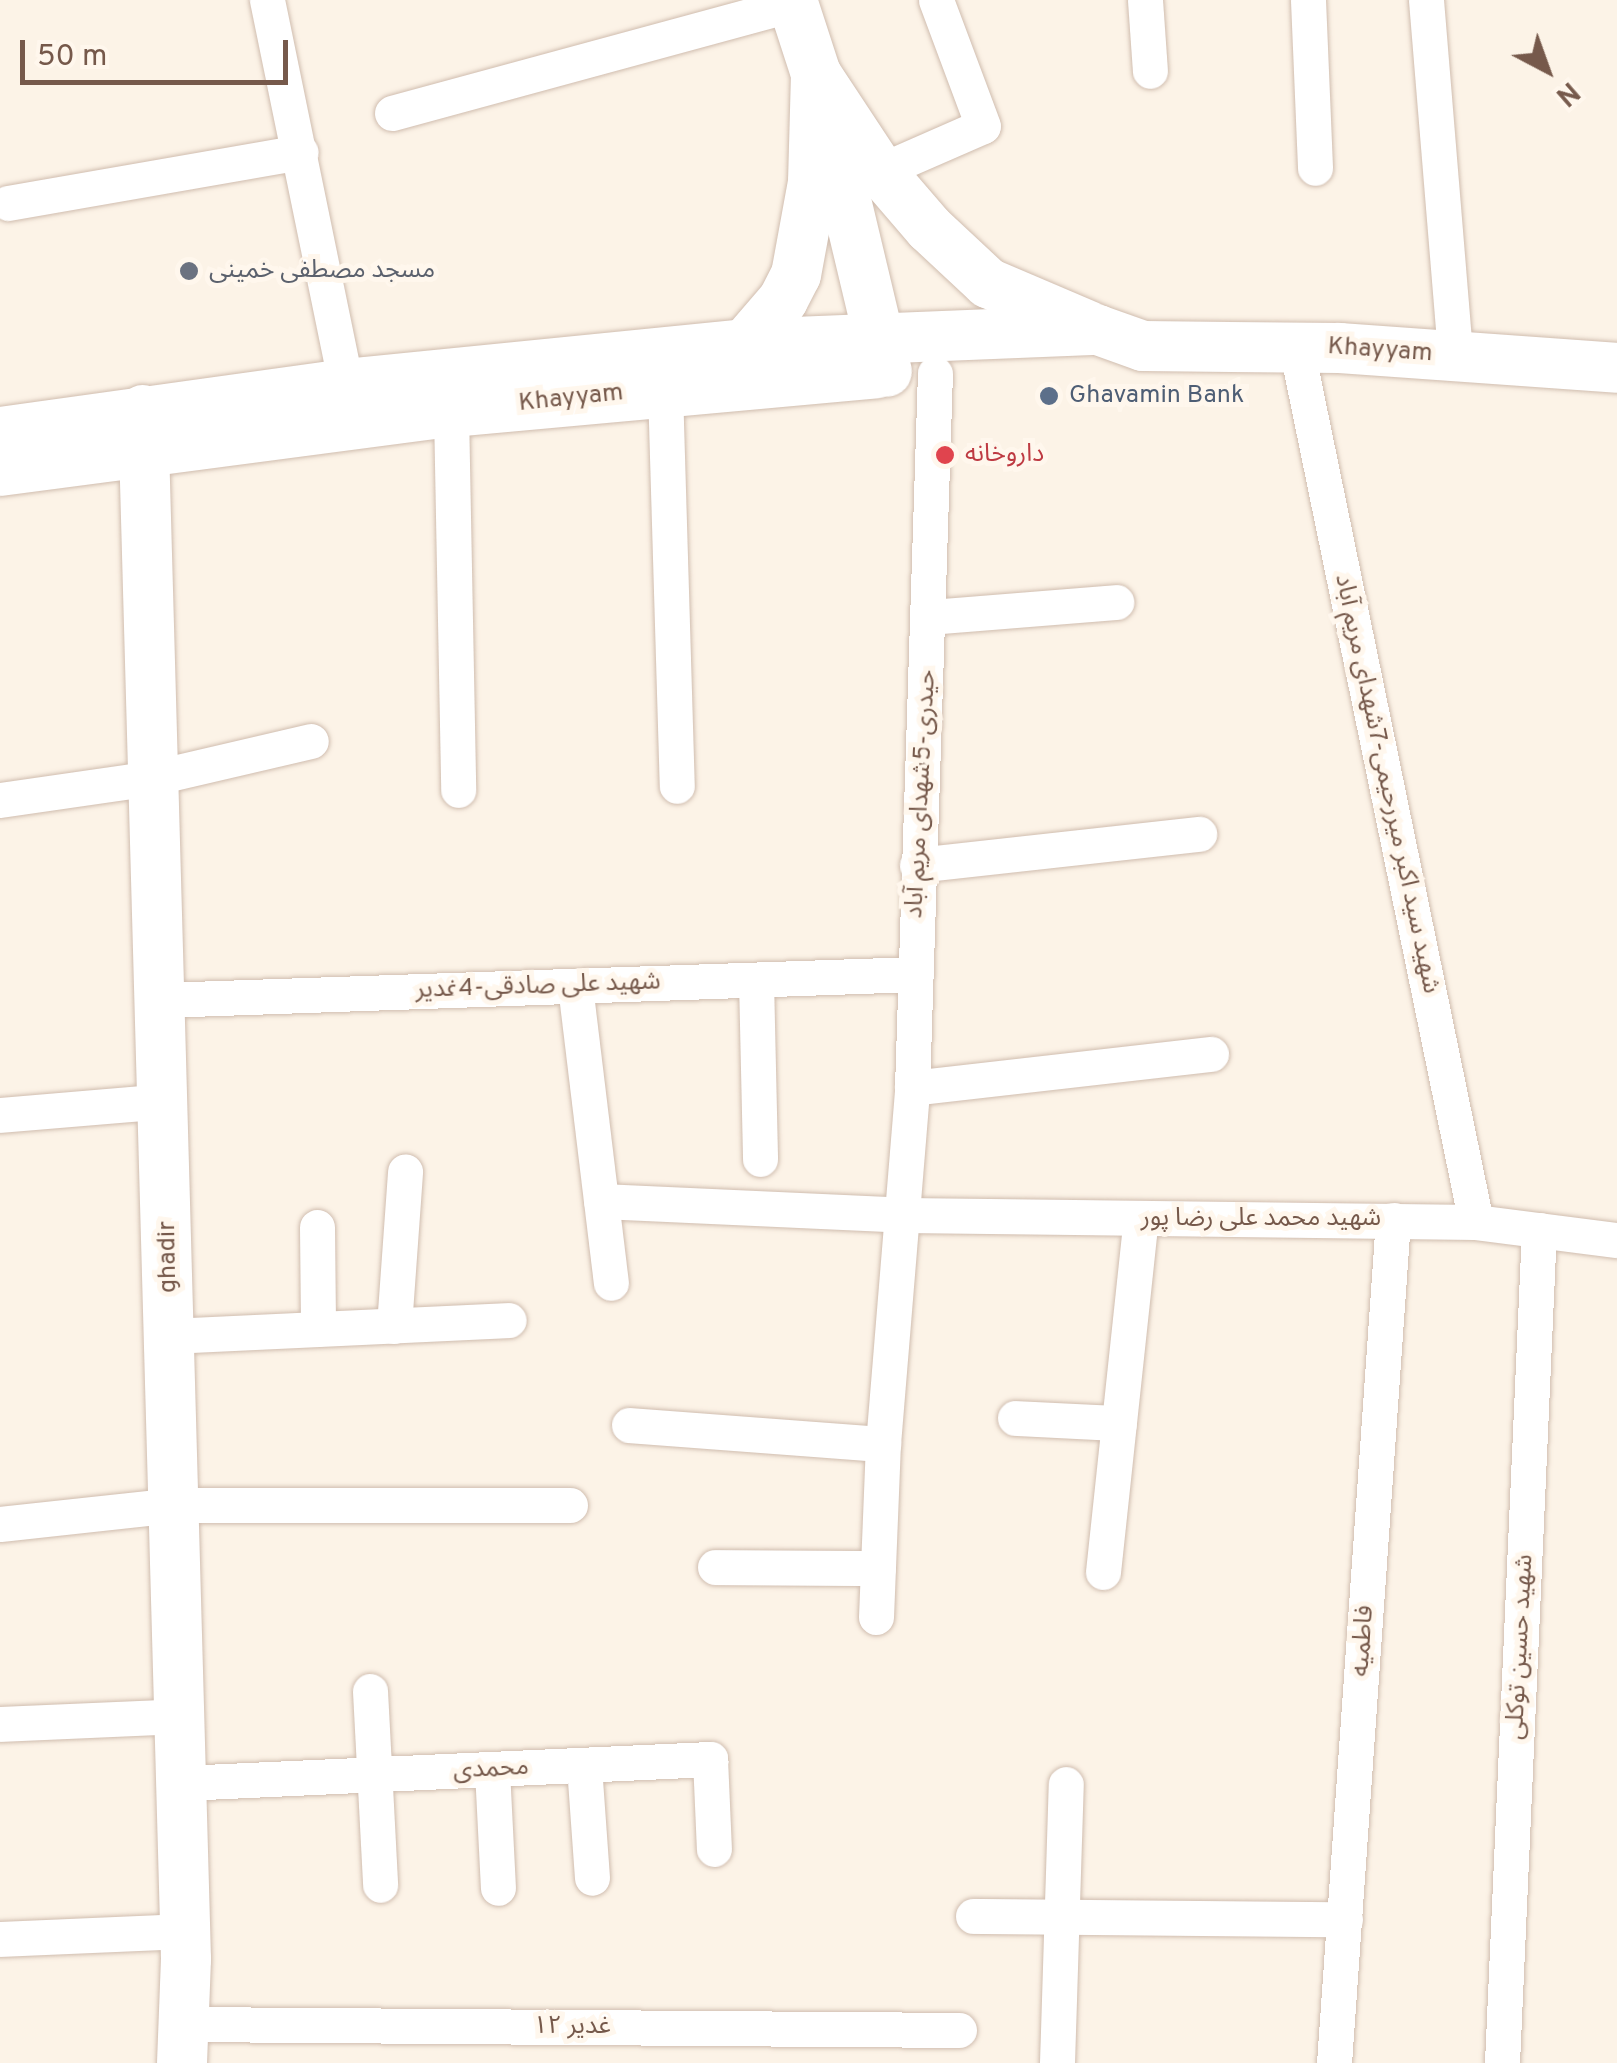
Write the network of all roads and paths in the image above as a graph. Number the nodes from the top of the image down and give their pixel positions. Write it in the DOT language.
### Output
graph roads {
  1 [pos="267,0"];
  2 [pos="936,0"];
  3 [pos="1146,0"];
  4 [pos="1308,0"];
  5 [pos="1426,0"];
  6 [pos="793,2"];
  7 [pos="1150,71"];
  8 [pos="816,74"];
  9 [pos="392,113"];
  10 [pos="301,152"];
  11 [pos="1315,168"];
  12 [pos="880,171"];
  13 [pos="8,203"];
  14 [pos="1120,338"];
  15 [pos="746,344"];
  16 [pos="1296,346"];
  17 [pos="1455,356"];
  18 [pos="905,357"];
  19 [pos="1617,368"];
  20 [pos="346,384"];
  21 [pos="665,389"];
  22 [pos="451,412"];
  23 [pos="144,431"];
  24 [pos="0,432"];
  25 [pos="0,471"];
  26 [pos="1116,602"];
  27 [pos="930,617"];
  28 [pos="310,740"];
  29 [pos="152,778"];
  30 [pos="677,786"];
  31 [pos="458,790"];
  32 [pos="0,800"];
  33 [pos="1199,834"];
  34 [pos="916,865"];
  35 [pos="916,974"];
  36 [pos="756,980"];
  37 [pos="574,986"];
  38 [pos="160,1000"];
  39 [pos="1210,1054"];
  40 [pos="912,1088"];
  41 [pos="166,1101"];
  42 [pos="0,1115"];
  43 [pos="760,1159"];
  44 [pos="404,1171"];
  45 [pos="601,1201"];
  46 [pos="904,1215"];
  47 [pos="1141,1219"];
  48 [pos="1393,1220"];
  49 [pos="1476,1222"];
  50 [pos="318,1227"];
  51 [pos="1539,1230"];
  52 [pos="1617,1240"];
  53 [pos="611,1283"];
  54 [pos="509,1320"];
  55 [pos="394,1326"];
  56 [pos="318,1330"];
  57 [pos="170,1336"];
  58 [pos="1016,1418"];
  59 [pos="1119,1423"];
  60 [pos="629,1425"];
  61 [pos="883,1444"];
  62 [pos="174,1505"];
  63 [pos="570,1505"];
  64 [pos="0,1524"];
  65 [pos="716,1568"];
  66 [pos="878,1568"];
  67 [pos="1103,1572"];
  68 [pos="876,1616"];
  69 [pos="370,1691"];
  70 [pos="180,1716"];
  71 [pos="0,1724"];
  72 [pos="584,1766"];
  73 [pos="492,1770"];
  74 [pos="376,1775"];
  75 [pos="182,1783"];
  76 [pos="1066,1784"];
  77 [pos="714,1849"];
  78 [pos="592,1878"];
  79 [pos="380,1885"];
  80 [pos="498,1888"];
  81 [pos="973,1916"];
  82 [pos="1064,1916"];
  83 [pos="1345,1918"];
  84 [pos="185,1931"];
  85 [pos="0,1939"];
  86 [pos="959,2030"];
  87 [pos="183,2044"];
  88 [pos="1058,2063"];
  89 [pos="1334,2063"];
  90 [pos="1502,2063"];
  1 -- 10 [label="street"];
  2 -- 12 [label="street"];
  3 -- 7 [label="street"];
  4 -- 11 [label="street"];
  5 -- 17 [label="street"];
  6 -- 8 [label="main road"];
  6 -- 9 [label="street"];
  8 -- 12 [label="main road"];
  8 -- 15 [label="main road"];
  8 -- 18 [label="main road"];
  10 -- 13 [label="street"];
  10 -- 20 [label="street"];
  12 -- 14 [label="main road"];
  14 -- 16 [label="main road, Khayyam"];
  14 -- 18 [label="main road, Khayyam"];
  15 -- 18 [label="main road, Khayyam"];
  15 -- 20 [label="main road, Khayyam"];
  16 -- 17 [label="main road, Khayyam"];
  16 -- 49 [label="street, شهید سید اکبر میررحیمی-7شهدای مریم آباد"];
  17 -- 19 [label="main road, Khayyam"];
  18 -- 21 [label="main road, Khayyam"];
  18 -- 27 [label="street, حیدری-5شهدای مریم آباد"];
  20 -- 23 [label="main road, Khayyam"];
  21 -- 22 [label="main road, Khayyam"];
  21 -- 30 [label="street"];
  22 -- 23 [label="main road, Khayyam"];
  22 -- 31 [label="street"];
  23 -- 24 [label="main road, Khayyam"];
  23 -- 25 [label="main road, Khayyam"];
  23 -- 29 [label="main road, ghadir"];
  26 -- 27 [label="street"];
  27 -- 34 [label="street, حیدری-5شهدای مریم آباد"];
  28 -- 29 [label="street"];
  29 -- 32 [label="street"];
  29 -- 38 [label="main road, ghadir"];
  33 -- 34 [label="street"];
  34 -- 35 [label="street, حیدری-5شهدای مریم آباد"];
  35 -- 36 [label="street, شهید علی صادقی-4غدیر"];
  35 -- 40 [label="street, حیدری-5شهدای مریم آباد"];
  36 -- 37 [label="street, شهید علی صادقی-4غدیر"];
  36 -- 43 [label="street"];
  37 -- 38 [label="street, شهید علی صادقی-4غدیر"];
  37 -- 45 [label="street"];
  38 -- 41 [label="main road, ghadir"];
  39 -- 40 [label="street"];
  40 -- 46 [label="street, حیدری-5شهدای مریم آباد"];
  41 -- 42 [label="street"];
  41 -- 57 [label="main road, ghadir"];
  44 -- 55 [label="street"];
  45 -- 46 [label="street, شهید محمد علی رضا پور"];
  45 -- 53 [label="street"];
  46 -- 47 [label="street, شهید محمد علی رضا پور"];
  46 -- 61 [label="street, حیدری-5شهدای مریم آباد"];
  47 -- 48 [label="street, شهید محمد علی رضا پور"];
  47 -- 59 [label="street"];
  48 -- 49 [label="street, شهید محمد علی رضا پور"];
  48 -- 83 [label="street, فاطمیه"];
  49 -- 51 [label="street, شهید محمد علی رضا پور"];
  50 -- 56 [label="street"];
  51 -- 52 [label="street, شهید محمد علی رضا پور"];
  51 -- 90 [label="street, شهید حسین توکلی"];
  54 -- 55 [label="street"];
  55 -- 56 [label="street"];
  56 -- 57 [label="street"];
  57 -- 62 [label="main road, ghadir"];
  58 -- 59 [label="street"];
  59 -- 67 [label="street"];
  60 -- 61 [label="street"];
  61 -- 66 [label="street, حیدری-5شهدای مریم آباد"];
  62 -- 63 [label="street"];
  62 -- 64 [label="street"];
  62 -- 70 [label="main road, ghadir"];
  65 -- 66 [label="street"];
  66 -- 68 [label="street, حیدری-5شهدای مریم آباد"];
  69 -- 74 [label="street"];
  70 -- 71 [label="street"];
  70 -- 75 [label="main road, ghadir"];
  72 -- 73 [label="street, محمدی"];
  72 -- 77 [label="street, محمدی"];
  72 -- 78 [label="street"];
  73 -- 74 [label="street, محمدی"];
  73 -- 80 [label="street"];
  74 -- 75 [label="street, محمدی"];
  74 -- 79 [label="street"];
  75 -- 84 [label="main road, ghadir"];
  76 -- 82 [label="street"];
  81 -- 82 [label="street"];
  82 -- 83 [label="street"];
  82 -- 88 [label="street"];
  83 -- 89 [label="street, فاطمیه"];
  84 -- 85 [label="street"];
  84 -- 87 [label="main road, ghadir"];
  86 -- 87 [label="street, غدیر ۱۲"];
}
